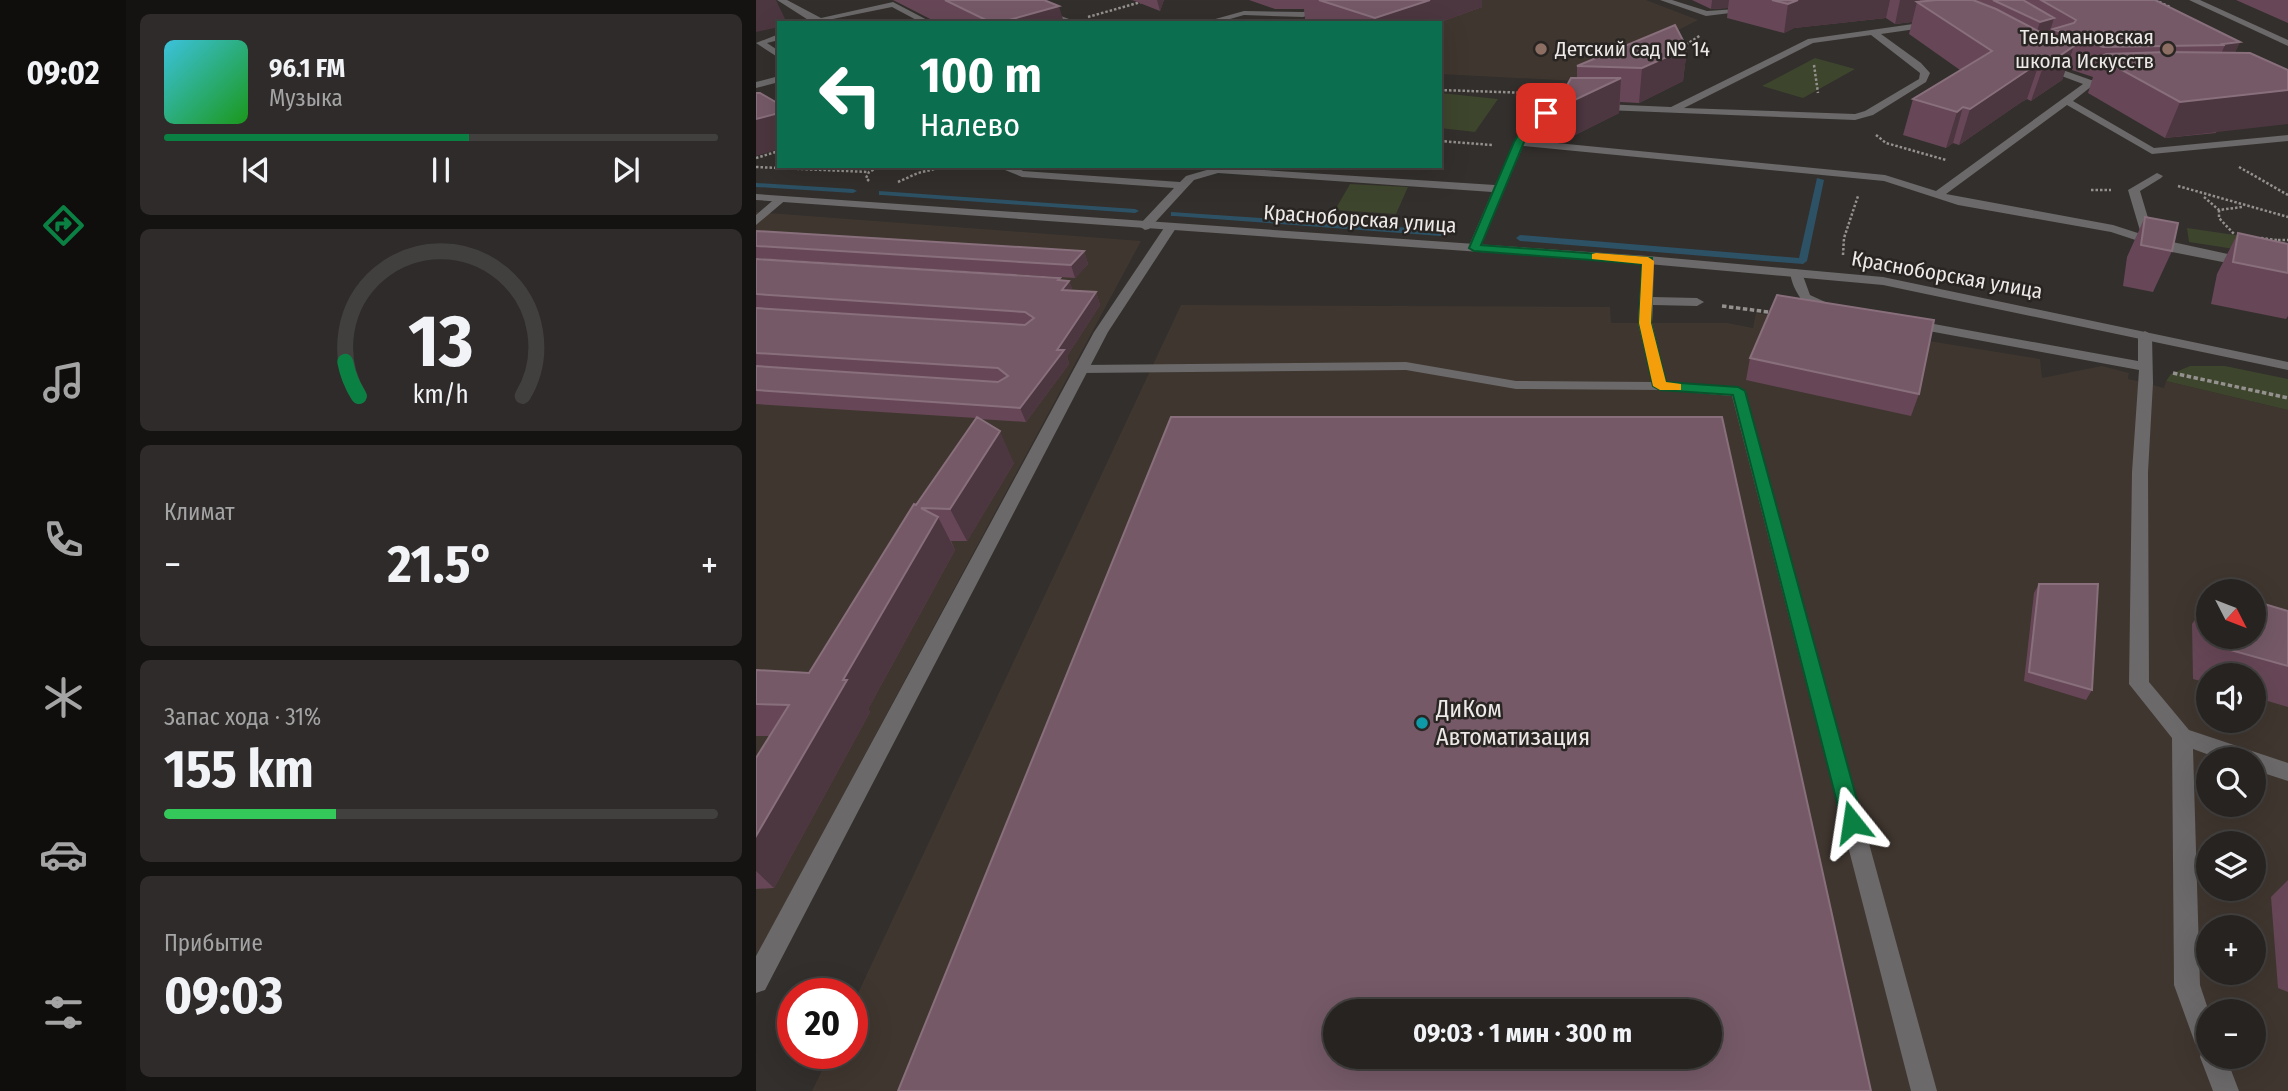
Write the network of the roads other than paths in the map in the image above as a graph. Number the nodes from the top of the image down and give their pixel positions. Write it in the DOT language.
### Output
graph roads {
  1 [pos="781,0"];
  2 [pos="1353,0"];
  3 [pos="1664,0"];
  4 [pos="2193,0"];
  5 [pos="1032,6"];
  6 [pos="1764,8"];
  7 [pos="1914,16"];
  8 [pos="817,21"];
  9 [pos="823,21"];
  10 [pos="925,21"];
  11 [pos="1061,21"];
  12 [pos="1213,21"];
  13 [pos="1930,24"];
  14 [pos="1944,24"];
  15 [pos="1871,31"];
  16 [pos="777,37"];
  17 [pos="2286,40"];
  18 [pos="758,42"];
  19 [pos="777,54"];
  20 [pos="2034,61"];
  21 [pos="777,80"];
  22 [pos="2122,82"];
  23 [pos="2090,83"];
  24 [pos="756,85"];
  25 [pos="2067,100"];
  26 [pos="1673,110"];
  27 [pos="2288,138"];
  28 [pos="1518,145"];
  29 [pos="1010,168"];
  30 [pos="2157,176"];
  31 [pos="1181,185"];
  32 [pos="1498,189"];
  33 [pos="1937,196"];
  34 [pos="756,197"];
  35 [pos="782,198"];
  36 [pos="756,221"];
  37 [pos="1145,226"];
  38 [pos="1170,228"];
  39 [pos="2149,241"];
  40 [pos="1474,248"];
  41 [pos="1648,261"];
  42 [pos="2288,271"];
  43 [pos="1796,273"];
  44 [pos="1646,301"];
  45 [pos="1697,302"];
  46 [pos="1849,313"];
  47 [pos="1902,323"];
  48 [pos="2145,335"];
  49 [pos="2288,366"];
  50 [pos="2146,367"];
  51 [pos="1081,369"];
  52 [pos="1660,386"];
  53 [pos="2182,736"];
  54 [pos="2214,747"];
  55 [pos="2266,765"];
  56 [pos="2288,772"];
  57 [pos="756,981"];
  58 [pos="2196,1010"];
  59 [pos="2218,1069"];
  60 [pos="1924,1091"];
  61 [pos="2226,1091"];
  1 -- 8 [label="street"];
  2 -- 12 [label="street"];
  3 -- 6 [label="street"];
  4 -- 17 [label="street"];
  5 -- 11 [label="street"];
  7 -- 13 [label="street"];
  9 -- 10 [label="street"];
  13 -- 14 [label="street"];
  13 -- 15 [label="street"];
  15 -- 26 [label="street"];
  15 -- 26 [label="street"];
  16 -- 18 [label="street"];
  18 -- 19 [label="street"];
  20 -- 23 [label="street"];
  21 -- 24 [label="street"];
  22 -- 23 [label="street"];
  23 -- 25 [label="street"];
  25 -- 27 [label="street"];
  25 -- 33 [label="street"];
  26 -- 28 [label="street"];
  28 -- 32 [label="street"];
  28 -- 33 [label="street"];
  29 -- 31 [label="street"];
  30 -- 39 [label="street"];
  31 -- 32 [label="street"];
  31 -- 37 [label="street"];
  32 -- 40 [label="street"];
  33 -- 39 [label="street"];
  34 -- 35 [label="street, Красноборская улица"];
  35 -- 36 [label="street"];
  35 -- 37 [label="street, Красноборская улица"];
  37 -- 38 [label="street, Красноборская улица"];
  38 -- 40 [label="street, Красноборская улица"];
  38 -- 51 [label="street"];
  39 -- 42 [label="street"];
  40 -- 41 [label="street, Красноборская улица"];
  41 -- 43 [label="street, Красноборская улица"];
  41 -- 44 [label="street"];
  43 -- 46 [label="street"];
  43 -- 48 [label="street, Красноборская улица"];
  44 -- 45 [label="street"];
  44 -- 52 [label="street"];
  47 -- 50 [label="street"];
  48 -- 49 [label="street, Красноборская улица"];
  48 -- 50 [label="street"];
  50 -- 53 [label="street"];
  51 -- 52 [label="street"];
  51 -- 57 [label="street"];
  52 -- 60 [label="street"];
  53 -- 54 [label="street"];
  53 -- 58 [label="street"];
  55 -- 56 [label="street"];
  59 -- 61 [label="street"];
}
